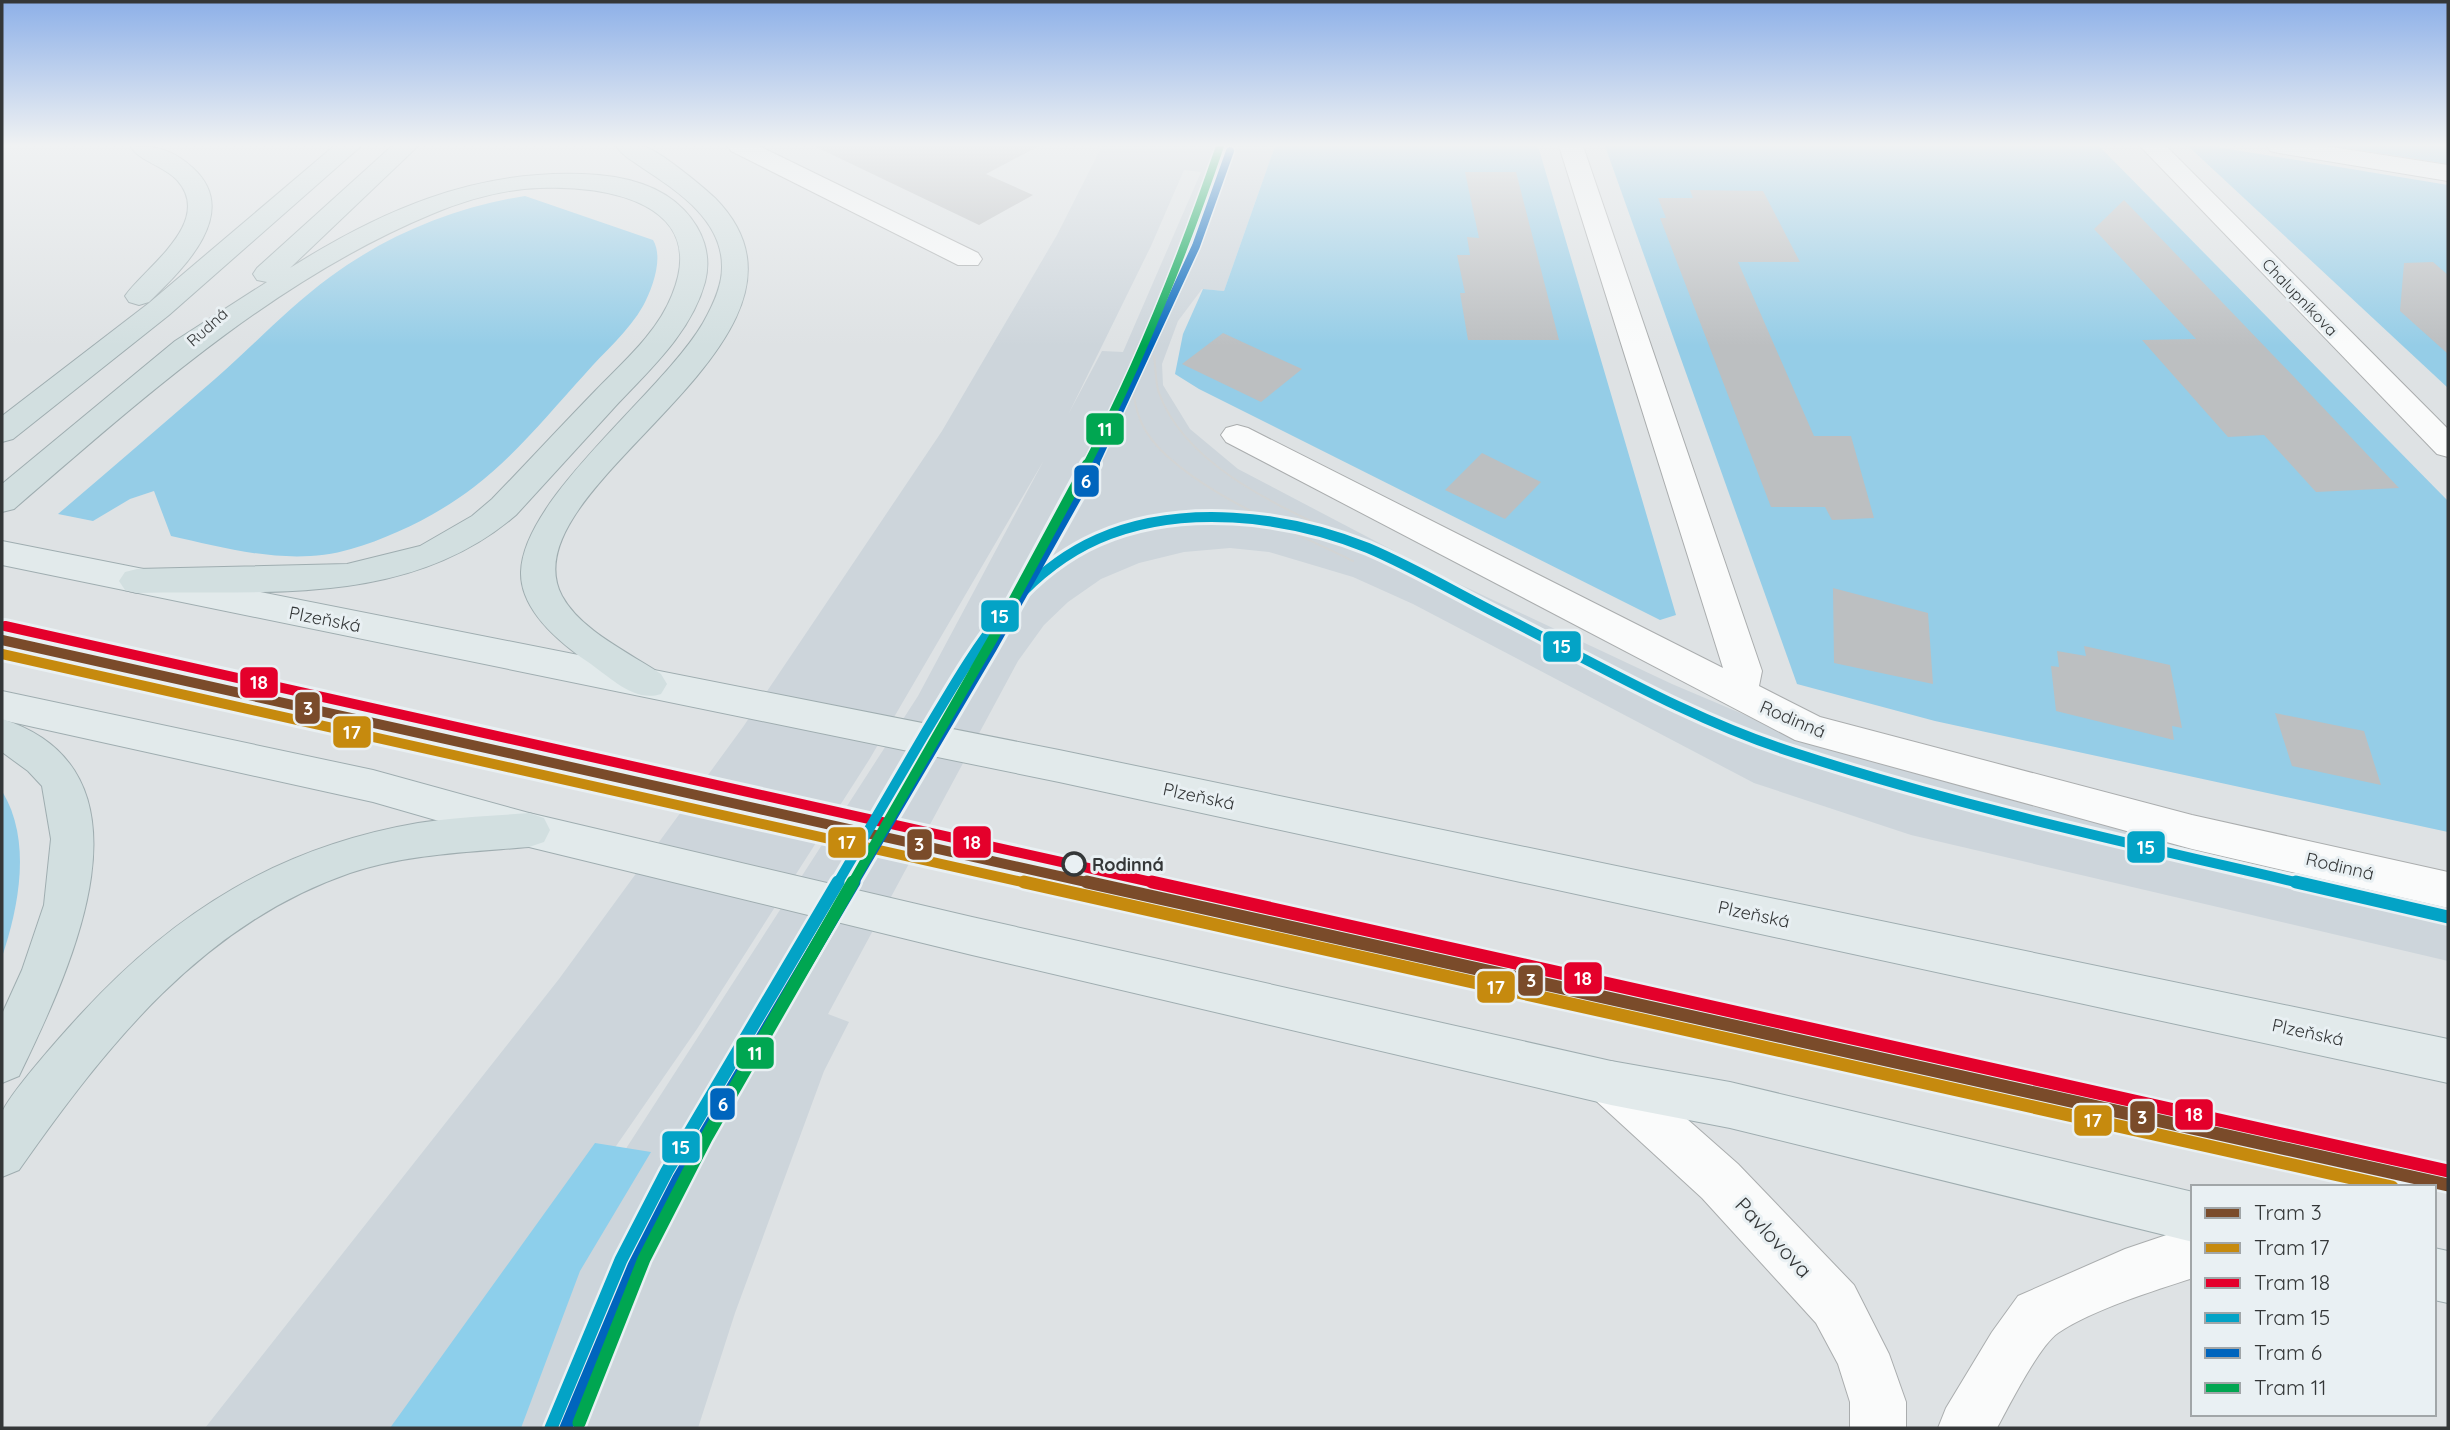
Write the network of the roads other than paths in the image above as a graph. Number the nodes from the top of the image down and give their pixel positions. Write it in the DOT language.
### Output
graph roads {
  1 [pos="199,213"];
  2 [pos="271,213"];
  3 [pos="336,213"];
  4 [pos="415,213"];
  5 [pos="672,213"];
  6 [pos="713,213"];
  7 [pos="875,213"];
  8 [pos="1593,213"];
  9 [pos="2217,213"];
  10 [pos="968,259"];
  11 [pos="166,363"];
  12 [pos="2401,400"];
  13 [pos="2448,410"];
  14 [pos="2,421"];
  15 [pos="2,432"];
  16 [pos="1237,435"];
  17 [pos="2448,447"];
  18 [pos="2,501"];
  19 [pos="2,553"];
  20 [pos="137,582"];
  21 [pos="648,684"];
  22 [pos="1739,695"];
  23 [pos="2,705"];
  24 [pos="2,734"];
  25 [pos="529,830"];
  26 [pos="2448,890"];
  27 [pos="2,1061"];
  28 [pos="2448,1061"];
  29 [pos="1611,1083"];
  30 [pos="2,1153"];
  31 [pos="2191,1217"];
  32 [pos="2191,1253"];
  33 [pos="1878,1428"];
  34 [pos="1966,1428"];
  1 -- 14 [label="highway"];
  2 -- 15 [label="highway"];
  3 -- 11 [label="highway, Rudná"];
  4 -- 11 [label="highway"];
  5 -- 20 [label="highway"];
  6 -- 21 [label="highway"];
  7 -- 10 [label="street"];
  8 -- 22 [label="street, Rodinná"];
  9 -- 12 [label="street, Chalupníkova"];
  11 -- 18 [label="highway, Rudná"];
  12 -- 13 [label="street"];
  12 -- 17 [label="street, Chalupníkova"];
  16 -- 22 [label="street"];
  19 -- 20 [label="main road, Plzeňská"];
  20 -- 21 [label="main road, Plzeňská"];
  21 -- 28 [label="main road, Plzeňská"];
  22 -- 26 [label="street, Rodinná"];
  23 -- 25 [label="main road"];
  24 -- 27 [label="highway"];
  25 -- 29 [label="main road"];
  25 -- 30 [label="highway"];
  29 -- 31 [label="main road"];
  29 -- 33 [label="street, Pavlovova"];
  32 -- 34 [label="street"];
}
